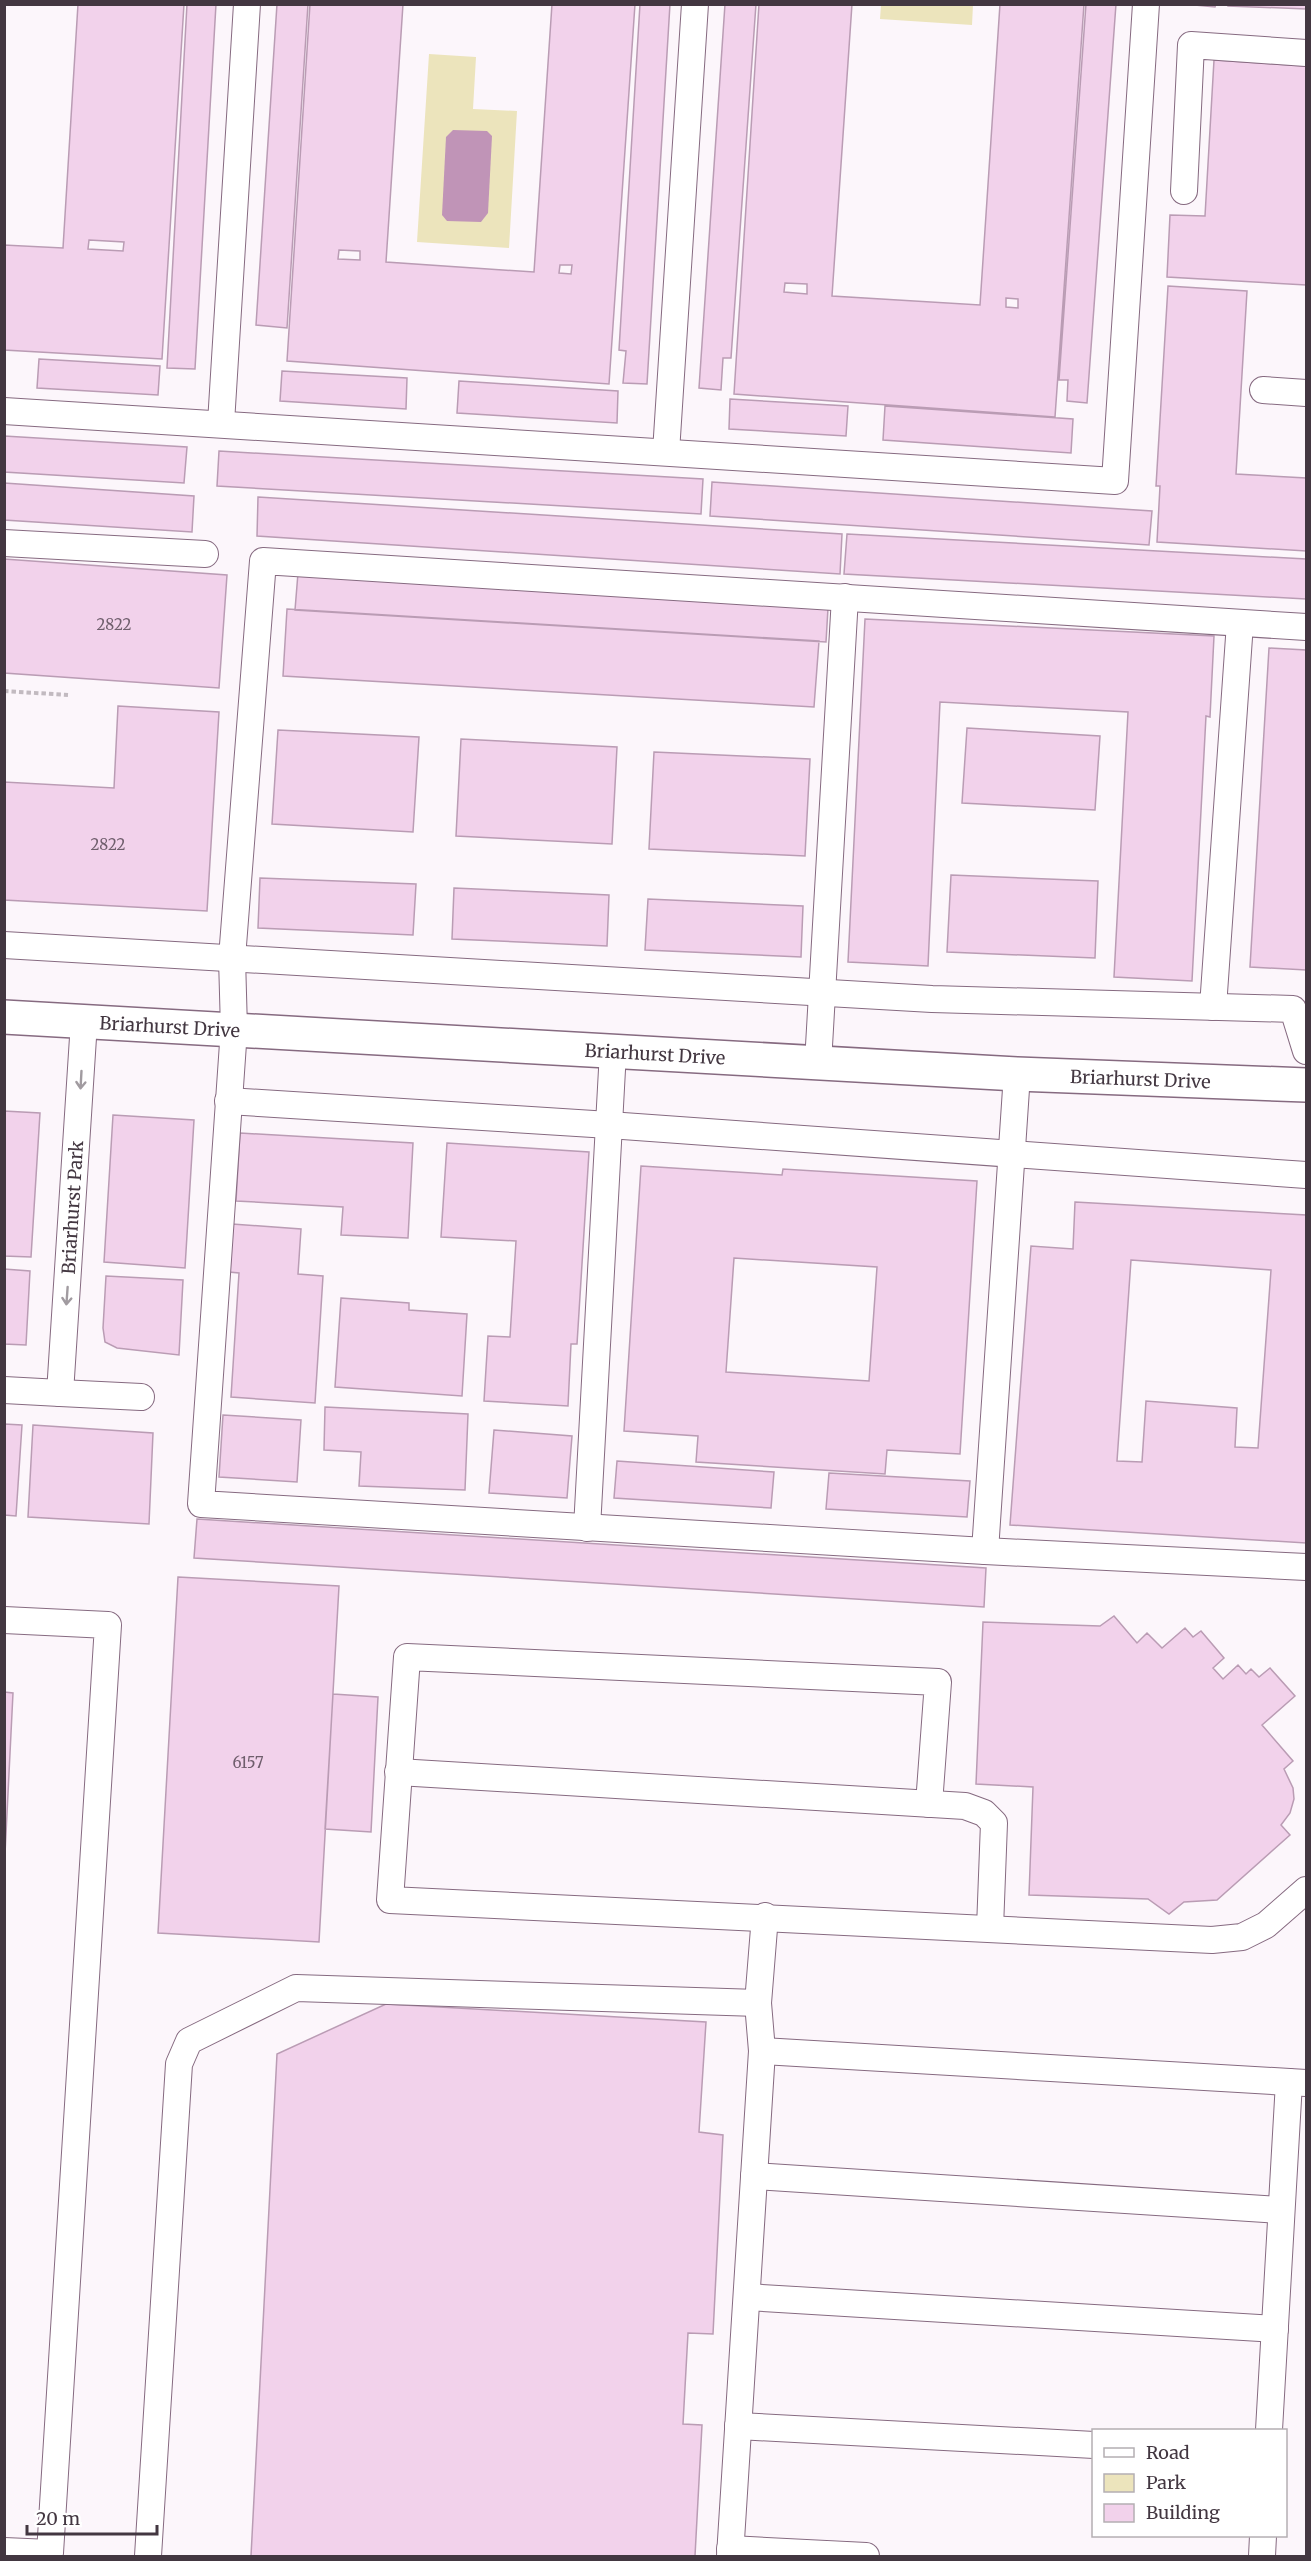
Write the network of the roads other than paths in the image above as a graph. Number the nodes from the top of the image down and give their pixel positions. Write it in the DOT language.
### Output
graph roads {
  1 [pos="247,4"];
  2 [pos="695,4"];
  3 [pos="1146,4"];
  4 [pos="1306,53"];
  5 [pos="1184,192"];
  6 [pos="1263,390"];
  7 [pos="1306,393"];
  8 [pos="4,411"];
  9 [pos="221,423"];
  10 [pos="666,452"];
  11 [pos="4,543"];
  12 [pos="206,554"];
  13 [pos="845,597"];
  14 [pos="1240,623"];
  15 [pos="1306,627"];
  16 [pos="4,945"];
  17 [pos="232,958"];
  18 [pos="822,991"];
  19 [pos="1213,1007"];
  20 [pos="4,1017"];
  21 [pos="84,1022"];
  22 [pos="234,1029"];
  23 [pos="1306,1051"];
  24 [pos="613,1052"];
  25 [pos="818,1063"];
  26 [pos="1017,1074"];
  27 [pos="1306,1085"];
  28 [pos="228,1101"];
  29 [pos="609,1125"];
  30 [pos="1011,1154"];
  31 [pos="1306,1175"];
  32 [pos="4,1390"];
  33 [pos="60,1393"];
  34 [pos="141,1398"];
  35 [pos="587,1527"];
  36 [pos="985,1551"];
  37 [pos="1306,1567"];
  38 [pos="4,1620"];
  39 [pos="399,1772"];
  40 [pos="928,1804"];
  41 [pos="1306,1890"];
  42 [pos="765,1916"];
  43 [pos="990,1928"];
  44 [pos="759,2003"];
  45 [pos="762,2051"];
  46 [pos="1298,2083"];
  47 [pos="754,2176"];
  48 [pos="1281,2210"];
  49 [pos="747,2297"];
  50 [pos="1275,2328"];
  51 [pos="738,2426"];
  52 [pos="1269,2429"];
  53 [pos="1092,2445"];
  54 [pos="1263,2537"];
  55 [pos="4,2551"];
  56 [pos="730,2553"];
  57 [pos="148,2556"];
  58 [pos="866,2556"];
  59 [pos="1262,2556"];
  1 -- 9 [label="lane"];
  2 -- 10 [label="lane"];
  3 -- 10 [label="lane"];
  4 -- 5 [label="lane"];
  6 -- 7 [label="lane"];
  8 -- 9 [label="lane"];
  9 -- 10 [label="lane"];
  11 -- 12 [label="lane"];
  13 -- 14 [label="lane"];
  13 -- 17 [label="lane"];
  13 -- 18 [label="lane"];
  14 -- 15 [label="lane"];
  14 -- 19 [label="lane"];
  16 -- 17 [label="lane"];
  17 -- 18 [label="lane"];
  17 -- 22 [label="lane"];
  18 -- 19 [label="lane"];
  18 -- 25 [label="lane"];
  19 -- 23 [label="lane"];
  20 -- 21 [label="street, Briarhurst Drive"];
  21 -- 22 [label="street, Briarhurst Drive"];
  21 -- 33 [label="lane, Briarhurst Park, one-way"];
  22 -- 24 [label="street, Briarhurst Drive"];
  22 -- 28 [label="lane"];
  24 -- 25 [label="street, Briarhurst Drive"];
  24 -- 29 [label="lane"];
  25 -- 26 [label="street, Briarhurst Drive"];
  26 -- 27 [label="street, Briarhurst Drive"];
  26 -- 30 [label="lane"];
  28 -- 29 [label="lane"];
  28 -- 35 [label="lane"];
  29 -- 30 [label="lane"];
  29 -- 35 [label="lane"];
  30 -- 31 [label="lane"];
  30 -- 36 [label="lane"];
  32 -- 33 [label="lane"];
  33 -- 34 [label="lane"];
  35 -- 36 [label="lane"];
  36 -- 37 [label="lane"];
  38 -- 55 [label="lane"];
  39 -- 40 [label="lane"];
  39 -- 40 [label="lane"];
  39 -- 42 [label="lane"];
  40 -- 43 [label="lane"];
  41 -- 43 [label="lane"];
  42 -- 43 [label="lane"];
  42 -- 44 [label="lane"];
  44 -- 45 [label="lane"];
  44 -- 57 [label="lane"];
  45 -- 46 [label="lane"];
  45 -- 47 [label="lane"];
  46 -- 48 [label="lane"];
  47 -- 48 [label="lane"];
  47 -- 49 [label="lane"];
  48 -- 50 [label="lane"];
  49 -- 50 [label="lane"];
  49 -- 51 [label="lane"];
  50 -- 52 [label="lane"];
  51 -- 53 [label="lane"];
  51 -- 56 [label="lane"];
  54 -- 59 [label="lane"];
  56 -- 58 [label="lane"];
}
